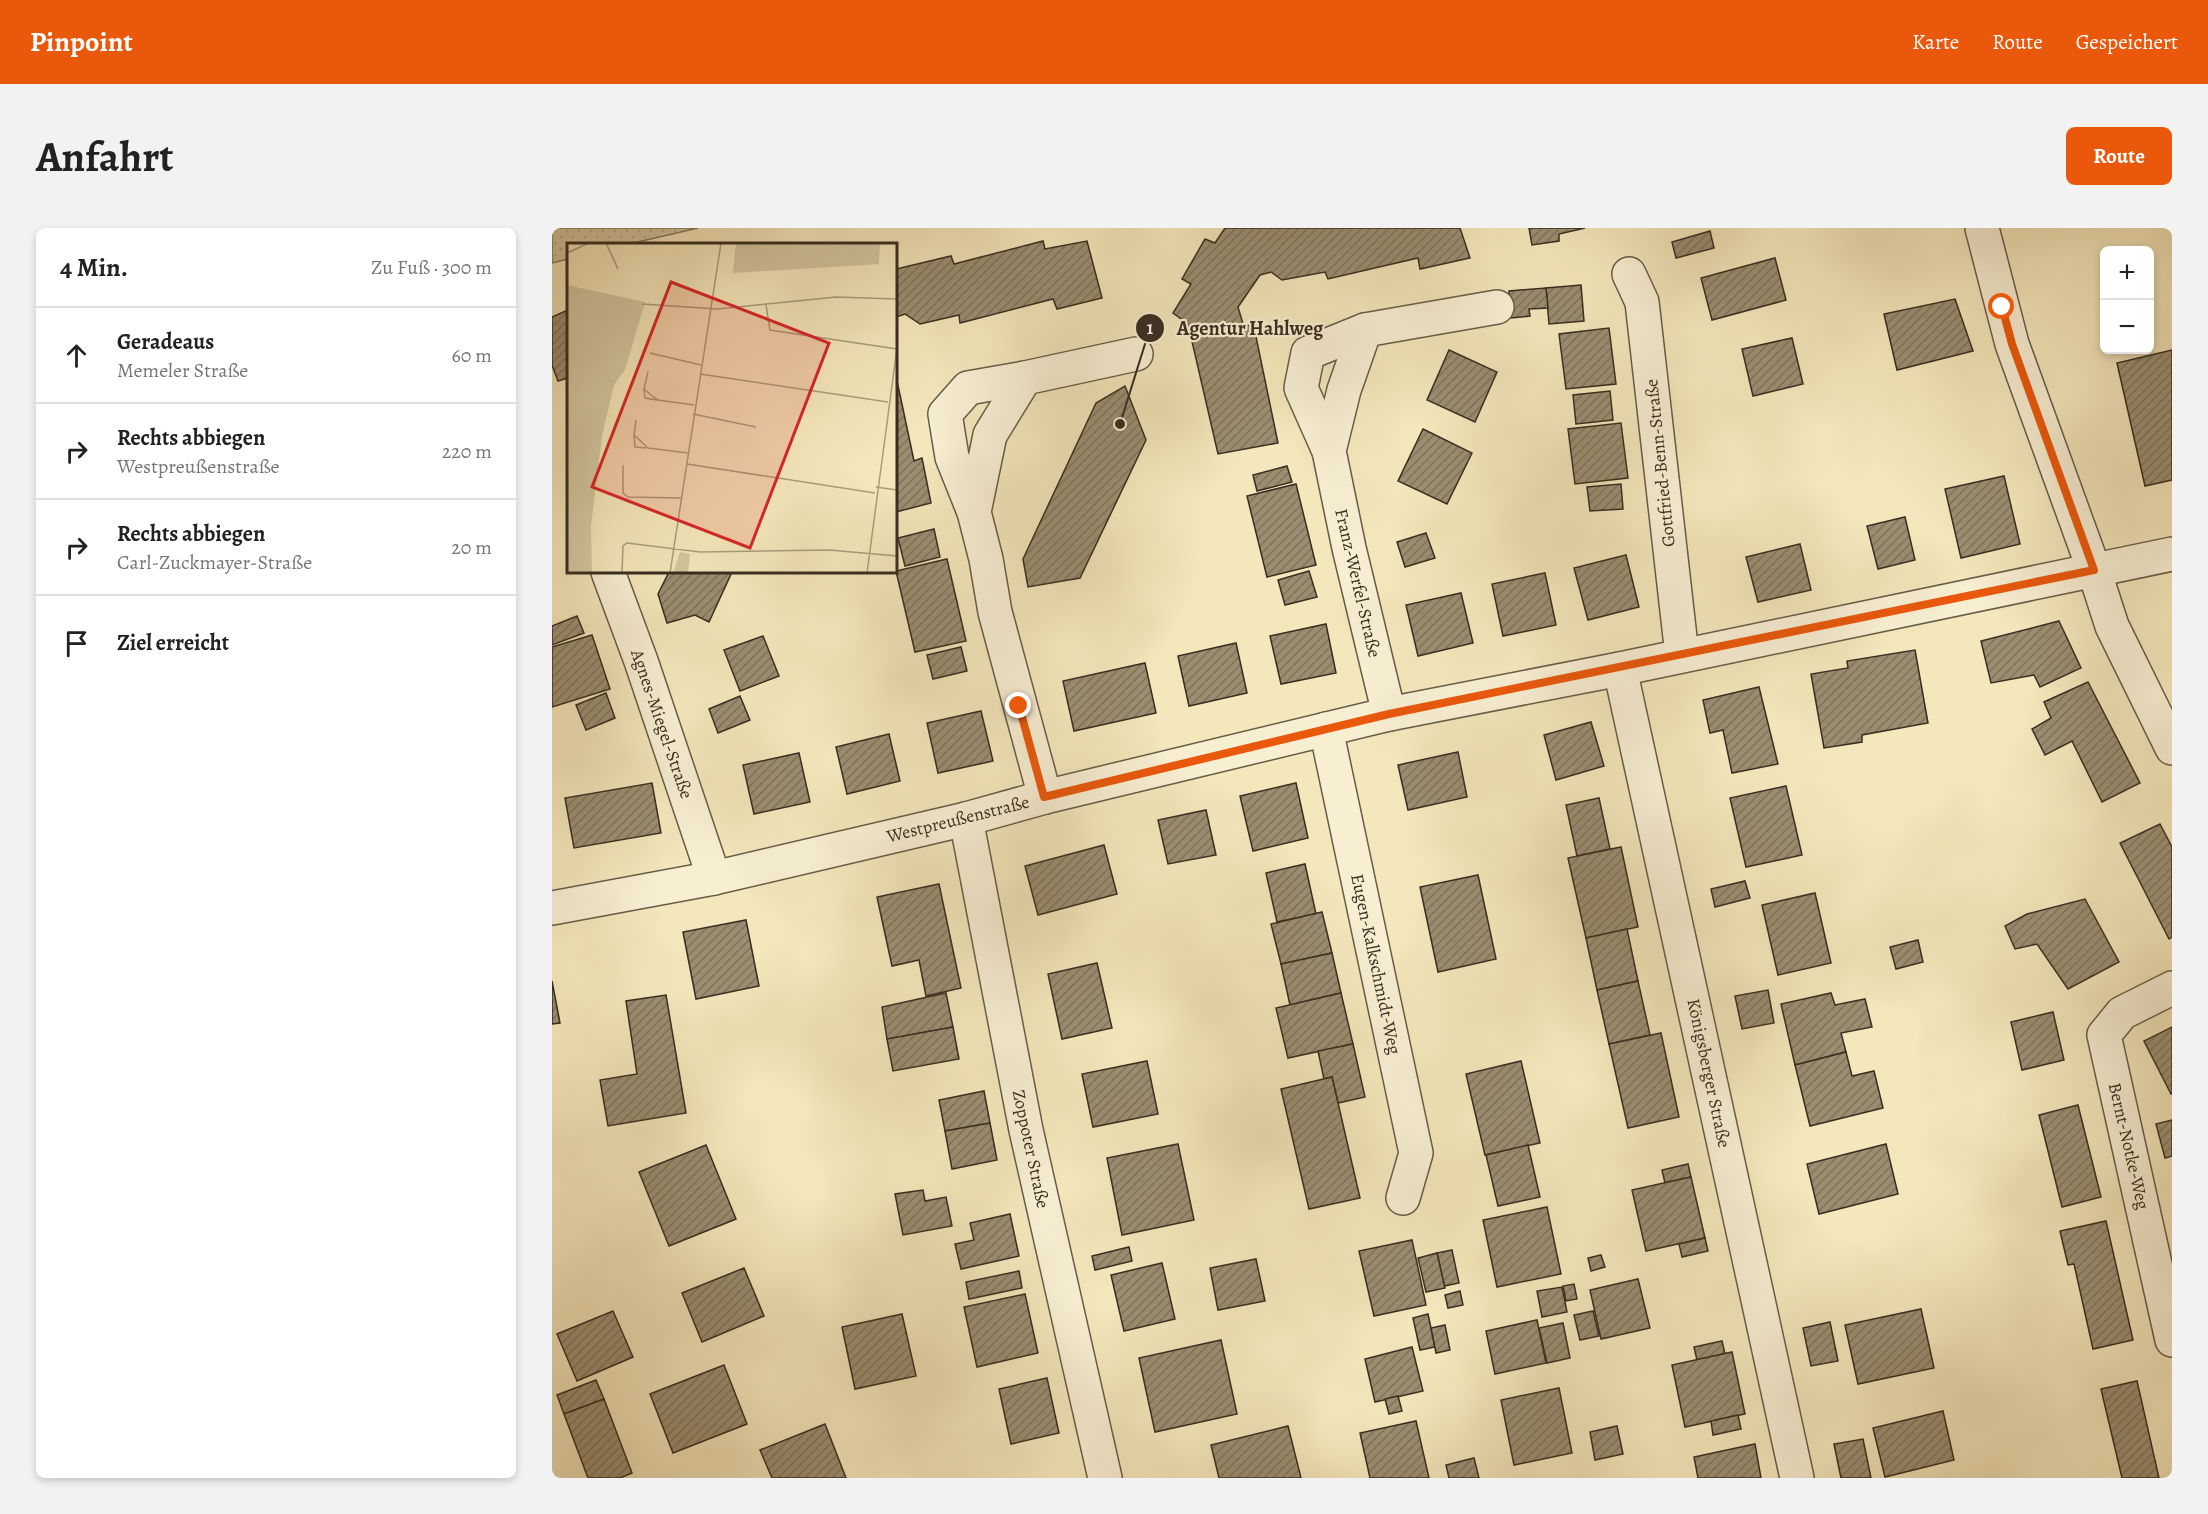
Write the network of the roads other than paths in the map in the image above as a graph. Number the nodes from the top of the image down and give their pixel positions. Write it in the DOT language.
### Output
graph roads {
  1 [pos="1982,228"];
  2 [pos="1629,274"];
  3 [pos="1497,307"];
  4 [pos="1365,330"];
  5 [pos="1136,354"];
  6 [pos="1025,378"];
  7 [pos="1329,451"];
  8 [pos="974,512"];
  9 [pos="2172,554"];
  10 [pos="2094,570"];
  11 [pos="608,573"];
  12 [pos="1682,655"];
  13 [pos="1620,669"];
  14 [pos="1389,714"];
  15 [pos="1326,729"];
  16 [pos="2172,748"];
  17 [pos="1044,797"];
  18 [pos="966,819"];
  19 [pos="714,878"];
  20 [pos="552,908"];
  21 [pos="2172,988"];
  22 [pos="1403,1198"];
  23 [pos="2172,1340"];
  24 [pos="1105,1478"];
  25 [pos="1797,1478"];
  1 -- 10 [label="street"];
  2 -- 12 [label="street, Gottfried-Benn-Straße"];
  3 -- 4 [label="street, Franz-Werfel-Straße"];
  4 -- 7 [label="street, Franz-Werfel-Straße"];
  4 -- 7 [label="street, Franz-Werfel-Straße"];
  5 -- 6 [label="street"];
  6 -- 8 [label="street"];
  6 -- 8 [label="street"];
  7 -- 14 [label="street, Franz-Werfel-Straße"];
  8 -- 17 [label="street"];
  9 -- 10 [label="street, Westpreußenstraße"];
  10 -- 12 [label="street, Westpreußenstraße"];
  10 -- 16 [label="street"];
  11 -- 19 [label="street, Agnes-Miegel-Straße"];
  12 -- 13 [label="street, Westpreußenstraße"];
  13 -- 14 [label="street, Westpreußenstraße"];
  13 -- 25 [label="street, Königsberger Straße"];
  14 -- 15 [label="street, Westpreußenstraße"];
  15 -- 17 [label="street, Westpreußenstraße"];
  15 -- 22 [label="street, Eugen-Kalkschmidt-Weg"];
  17 -- 18 [label="street, Westpreußenstraße"];
  18 -- 19 [label="street, Westpreußenstraße"];
  18 -- 24 [label="street, Zoppoter Straße"];
  19 -- 20 [label="street, Westpreußenstraße"];
  21 -- 23 [label="street, Bernt-Notke-Weg"];
}
